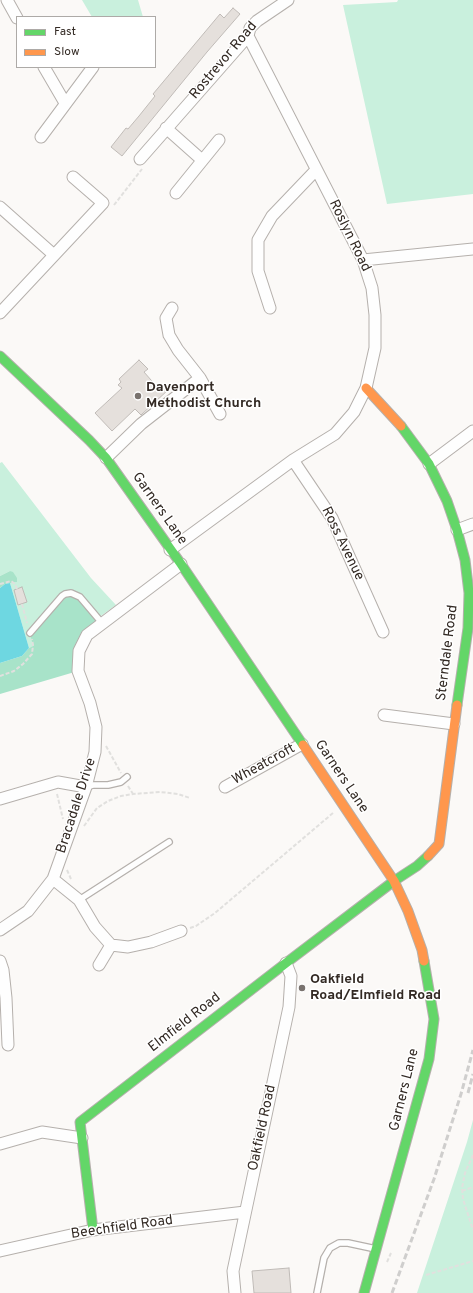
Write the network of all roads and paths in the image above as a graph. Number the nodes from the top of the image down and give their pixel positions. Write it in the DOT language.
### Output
graph roads {
  1 [pos="7,0"];
  2 [pos="288,0"];
  3 [pos="0,7"];
  4 [pos="16,16"];
  5 [pos="248,36"];
  6 [pos="45,68"];
  7 [pos="92,68"];
  8 [pos="65,103"];
  9 [pos="166,128"];
  10 [pos="41,136"];
  11 [pos="219,140"];
  12 [pos="140,159"];
  13 [pos="202,160"];
  14 [pos="316,170"];
  15 [pos="73,177"];
  16 [pos="176,193"];
  17 [pos="103,203"];
  18 [pos="0,206"];
  19 [pos="473,249"];
  20 [pos="54,256"];
  21 [pos="363,260"];
  22 [pos="172,308"];
  23 [pos="270,308"];
  24 [pos="0,313"];
  25 [pos="0,356"];
  26 [pos="200,378"];
  27 [pos="366,388"];
  28 [pos="220,414"];
  29 [pos="473,431"];
  30 [pos="106,458"];
  31 [pos="293,460"];
  32 [pos="429,464"];
  33 [pos="473,524"];
  34 [pos="457,530"];
  35 [pos="170,550"];
  36 [pos="181,564"];
  37 [pos="0,584"];
  38 [pos="18,589"];
  39 [pos="22,604"];
  40 [pos="102,623"];
  41 [pos="383,632"];
  42 [pos="30,633"];
  43 [pos="0,676"];
  44 [pos="384,715"];
  45 [pos="454,724"];
  46 [pos="96,727"];
  47 [pos="302,744"];
  48 [pos="126,778"];
  49 [pos="54,783"];
  50 [pos="86,787"];
  51 [pos="225,787"];
  52 [pos="0,798"];
  53 [pos="190,798"];
  54 [pos="343,804"];
  55 [pos="81,830"];
  56 [pos="68,837"];
  57 [pos="170,842"];
  58 [pos="67,869"];
  59 [pos="53,878"];
  60 [pos="71,880"];
  61 [pos="394,881"];
  62 [pos="79,900"];
  63 [pos="0,930"];
  64 [pos="181,931"];
  65 [pos="111,945"];
  66 [pos="0,961"];
  67 [pos="286,963"];
  68 [pos="99,965"];
  69 [pos="8,1045"];
  70 [pos="82,1138"];
  71 [pos="0,1144"];
  72 [pos="473,1155"];
  73 [pos="473,1187"];
  74 [pos="462,1191"];
  75 [pos="245,1212"];
  76 [pos="93,1230"];
  77 [pos="473,1230"];
  78 [pos="376,1249"];
  79 [pos="0,1251"];
  80 [pos="473,1261"];
  81 [pos="426,1275"];
  82 [pos="235,1293"];
  83 [pos="317,1293"];
  84 [pos="364,1293"];
  1 -- 3 [label="street"];
  1 -- 4 [label="street"];
  2 -- 5 [label="street, Rostrevor Road"];
  5 -- 9 [label="street, Rostrevor Road"];
  5 -- 14 [label="street, Roslyn Road"];
  6 -- 8 [label="street"];
  7 -- 8 [label="street"];
  8 -- 10 [label="street"];
  9 -- 12 [label="street, Rostrevor Road"];
  9 -- 13 [label="street"];
  11 -- 13 [label="street"];
  12 -- 17 [label="path"];
  13 -- 16 [label="street"];
  14 -- 21 [label="street, Roslyn Road"];
  14 -- 23 [label="street"];
  15 -- 17 [label="street"];
  17 -- 20 [label="street"];
  18 -- 20 [label="street"];
  19 -- 21 [label="street"];
  20 -- 24 [label="street"];
  21 -- 27 [label="street, Roslyn Road"];
  22 -- 26 [label="street"];
  25 -- 30 [label="street, Garners Lane"];
  26 -- 28 [label="street"];
  26 -- 30 [label="street"];
  27 -- 31 [label="street, Roslyn Road"];
  27 -- 32 [label="street, Sterndale Road"];
  29 -- 32 [label="street"];
  30 -- 35 [label="street, Garners Lane"];
  31 -- 35 [label="street, Roslyn Road"];
  31 -- 41 [label="street, Ross Avenue"];
  32 -- 34 [label="street, Sterndale Road"];
  33 -- 34 [label="street"];
  34 -- 45 [label="street, Sterndale Road"];
  35 -- 36 [label="street, Garners Lane"];
  36 -- 40 [label="street, Bracadale Drive"];
  36 -- 47 [label="street, Garners Lane"];
  37 -- 38 [label="path"];
  39 -- 42 [label="path"];
  40 -- 42 [label="lane"];
  40 -- 46 [label="street, Bracadale Drive"];
  42 -- 43 [label="path"];
  44 -- 45 [label="street"];
  45 -- 61 [label="street, Sterndale Road"];
  46 -- 48 [label="path"];
  46 -- 50 [label="street, Bracadale Drive"];
  47 -- 51 [label="street, Wheatcroft"];
  47 -- 54 [label="street, Garners Lane"];
  48 -- 50 [label="lane"];
  49 -- 50 [label="street"];
  49 -- 52 [label="street"];
  49 -- 56 [label="path"];
  50 -- 56 [label="street, Bracadale Drive"];
  53 -- 55 [label="path"];
  54 -- 61 [label="street, Garners Lane"];
  54 -- 64 [label="path"];
  56 -- 59 [label="street, Bracadale Drive"];
  57 -- 62 [label="lane"];
  58 -- 60 [label="path"];
  59 -- 62 [label="street"];
  59 -- 63 [label="street, Bracadale Drive"];
  61 -- 67 [label="street, Elmfield Road"];
  61 -- 78 [label="street, Garners Lane"];
  62 -- 65 [label="street"];
  64 -- 65 [label="street"];
  65 -- 68 [label="street"];
  66 -- 69 [label="street"];
  67 -- 70 [label="street, Elmfield Road"];
  67 -- 75 [label="street, Oakfield Road"];
  70 -- 71 [label="street"];
  70 -- 76 [label="street, Elmfield Road"];
  72 -- 74 [label="path"];
  73 -- 74 [label="path"];
  74 -- 77 [label="path"];
  75 -- 76 [label="street, Beechfield Road"];
  75 -- 82 [label="street, Oakfield Road"];
  76 -- 79 [label="street, Beechfield Road"];
  78 -- 83 [label="lane"];
  78 -- 84 [label="street, Garners Lane"];
  80 -- 81 [label="path"];
}
